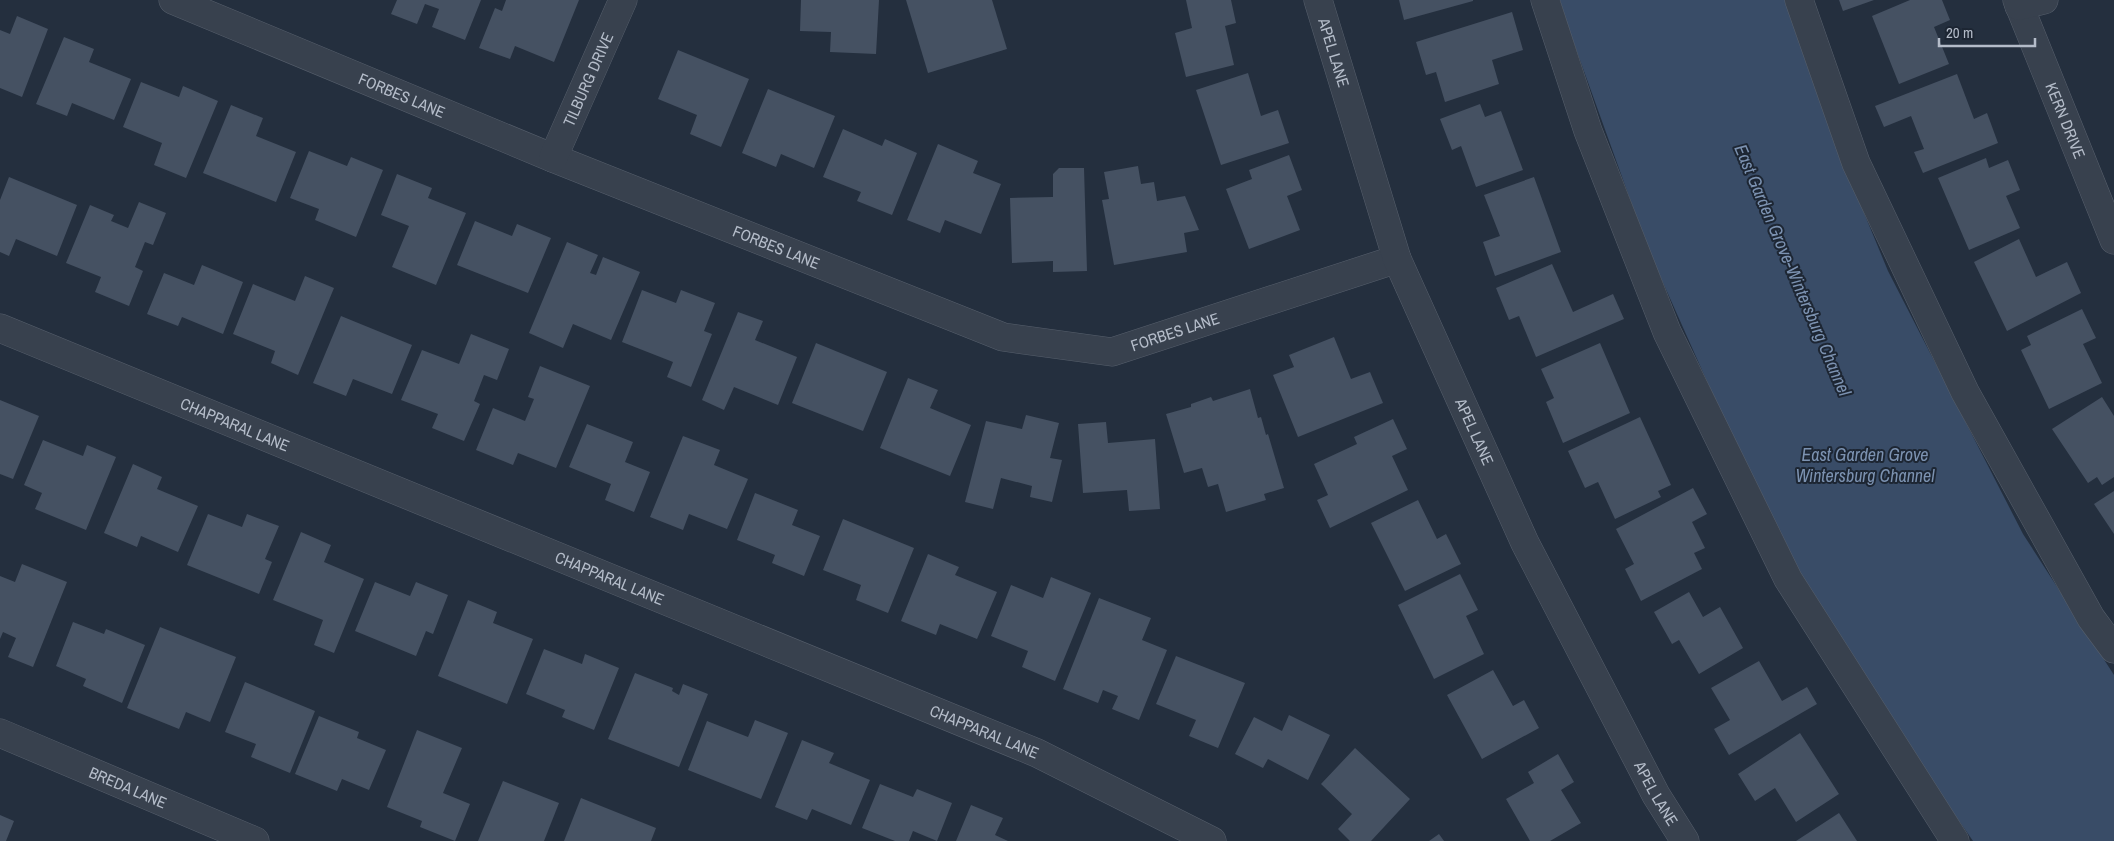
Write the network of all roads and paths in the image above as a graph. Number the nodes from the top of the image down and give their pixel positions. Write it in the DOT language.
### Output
graph roads {
  1 [pos="173,0"];
  2 [pos="623,0"];
  3 [pos="1318,0"];
  4 [pos="1545,0"];
  5 [pos="1799,0"];
  6 [pos="2027,2"];
  7 [pos="553,158"];
  8 [pos="2114,240"];
  9 [pos="1397,260"];
  10 [pos="0,328"];
  11 [pos="2114,649"];
  12 [pos="0,733"];
  13 [pos="255,841"];
  14 [pos="1212,841"];
  15 [pos="1686,841"];
  16 [pos="1955,841"];
  1 -- 7 [label="street, FORBES LANE"];
  2 -- 7 [label="street, TILBURG DRIVE"];
  3 -- 9 [label="street, APEL LANE"];
  4 -- 16 [label="street"];
  5 -- 11 [label="street"];
  6 -- 8 [label="street, KERN DRIVE"];
  7 -- 9 [label="street, FORBES LANE"];
  9 -- 15 [label="street, APEL LANE"];
  10 -- 14 [label="street, CHAPPARAL LANE"];
  12 -- 13 [label="street, BREDA LANE"];
}
